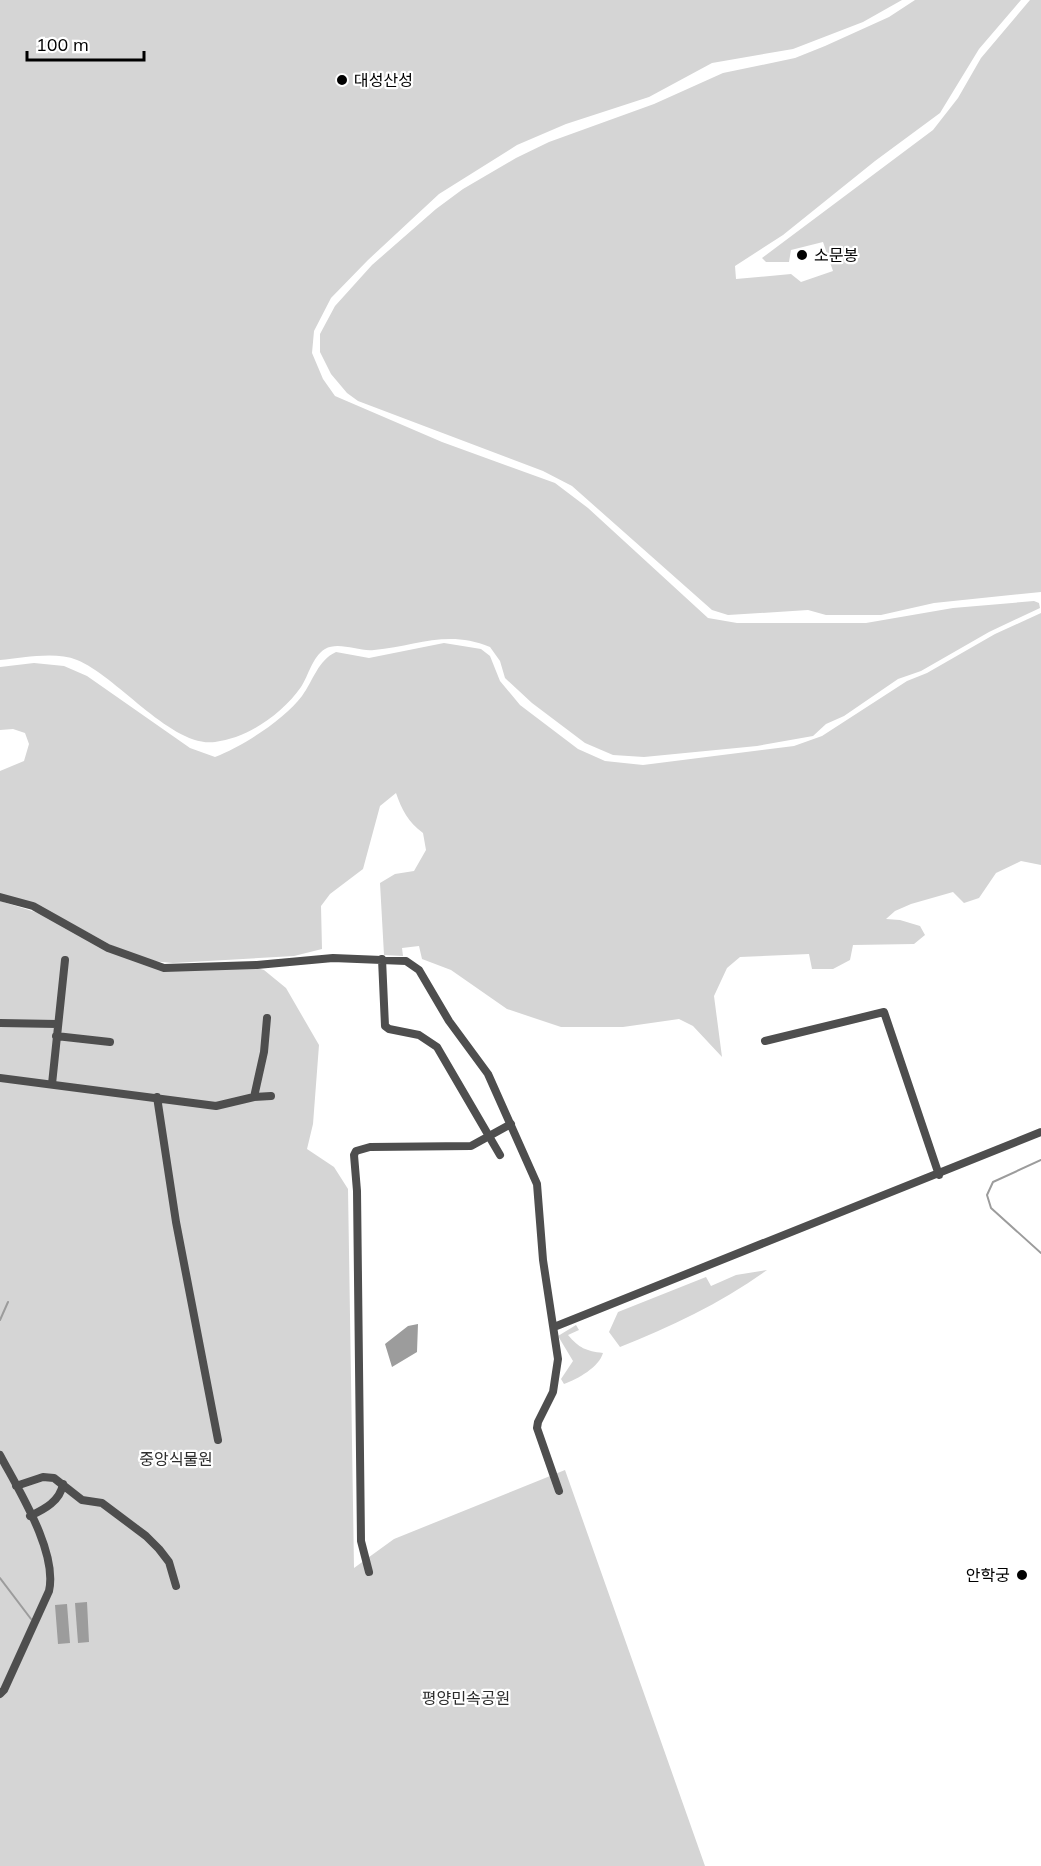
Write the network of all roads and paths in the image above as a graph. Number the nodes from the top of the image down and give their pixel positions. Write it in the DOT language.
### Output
graph roads {
  1 [pos="0,897"];
  2 [pos="382,959"];
  3 [pos="65,960"];
  4 [pos="267,1018"];
  5 [pos="0,1023"];
  6 [pos="57,1024"];
  7 [pos="56,1036"];
  8 [pos="765,1041"];
  9 [pos="110,1042"];
  10 [pos="0,1078"];
  11 [pos="52,1084"];
  12 [pos="271,1096"];
  13 [pos="157,1097"];
  14 [pos="254,1097"];
  15 [pos="511,1124"];
  16 [pos="1041,1132"];
  17 [pos="489,1136"];
  18 [pos="500,1155"];
  19 [pos="939,1175"];
  20 [pos="554,1327"];
  21 [pos="218,1440"];
  22 [pos="0,1455"];
  23 [pos="63,1484"];
  24 [pos="16,1486"];
  25 [pos="559,1491"];
  26 [pos="30,1516"];
  27 [pos="369,1572"];
  28 [pos="176,1586"];
  29 [pos="0,1694"];
  1 -- 2 [label="street"];
  2 -- 15 [label="street"];
  2 -- 17 [label="street"];
  3 -- 6 [label="street"];
  4 -- 14 [label="street"];
  5 -- 6 [label="street"];
  6 -- 7 [label="street"];
  7 -- 9 [label="street"];
  7 -- 11 [label="street"];
  8 -- 19 [label="street"];
  10 -- 11 [label="street"];
  11 -- 13 [label="street"];
  12 -- 14 [label="street"];
  13 -- 14 [label="street"];
  13 -- 21 [label="street"];
  15 -- 17 [label="street"];
  15 -- 20 [label="street"];
  16 -- 19 [label="street"];
  17 -- 18 [label="street"];
  17 -- 27 [label="street"];
  19 -- 20 [label="street"];
  20 -- 25 [label="street"];
  22 -- 24 [label="street"];
  23 -- 24 [label="street"];
  23 -- 26 [label="street"];
  23 -- 28 [label="street"];
  24 -- 26 [label="street"];
  26 -- 29 [label="street"];
}
